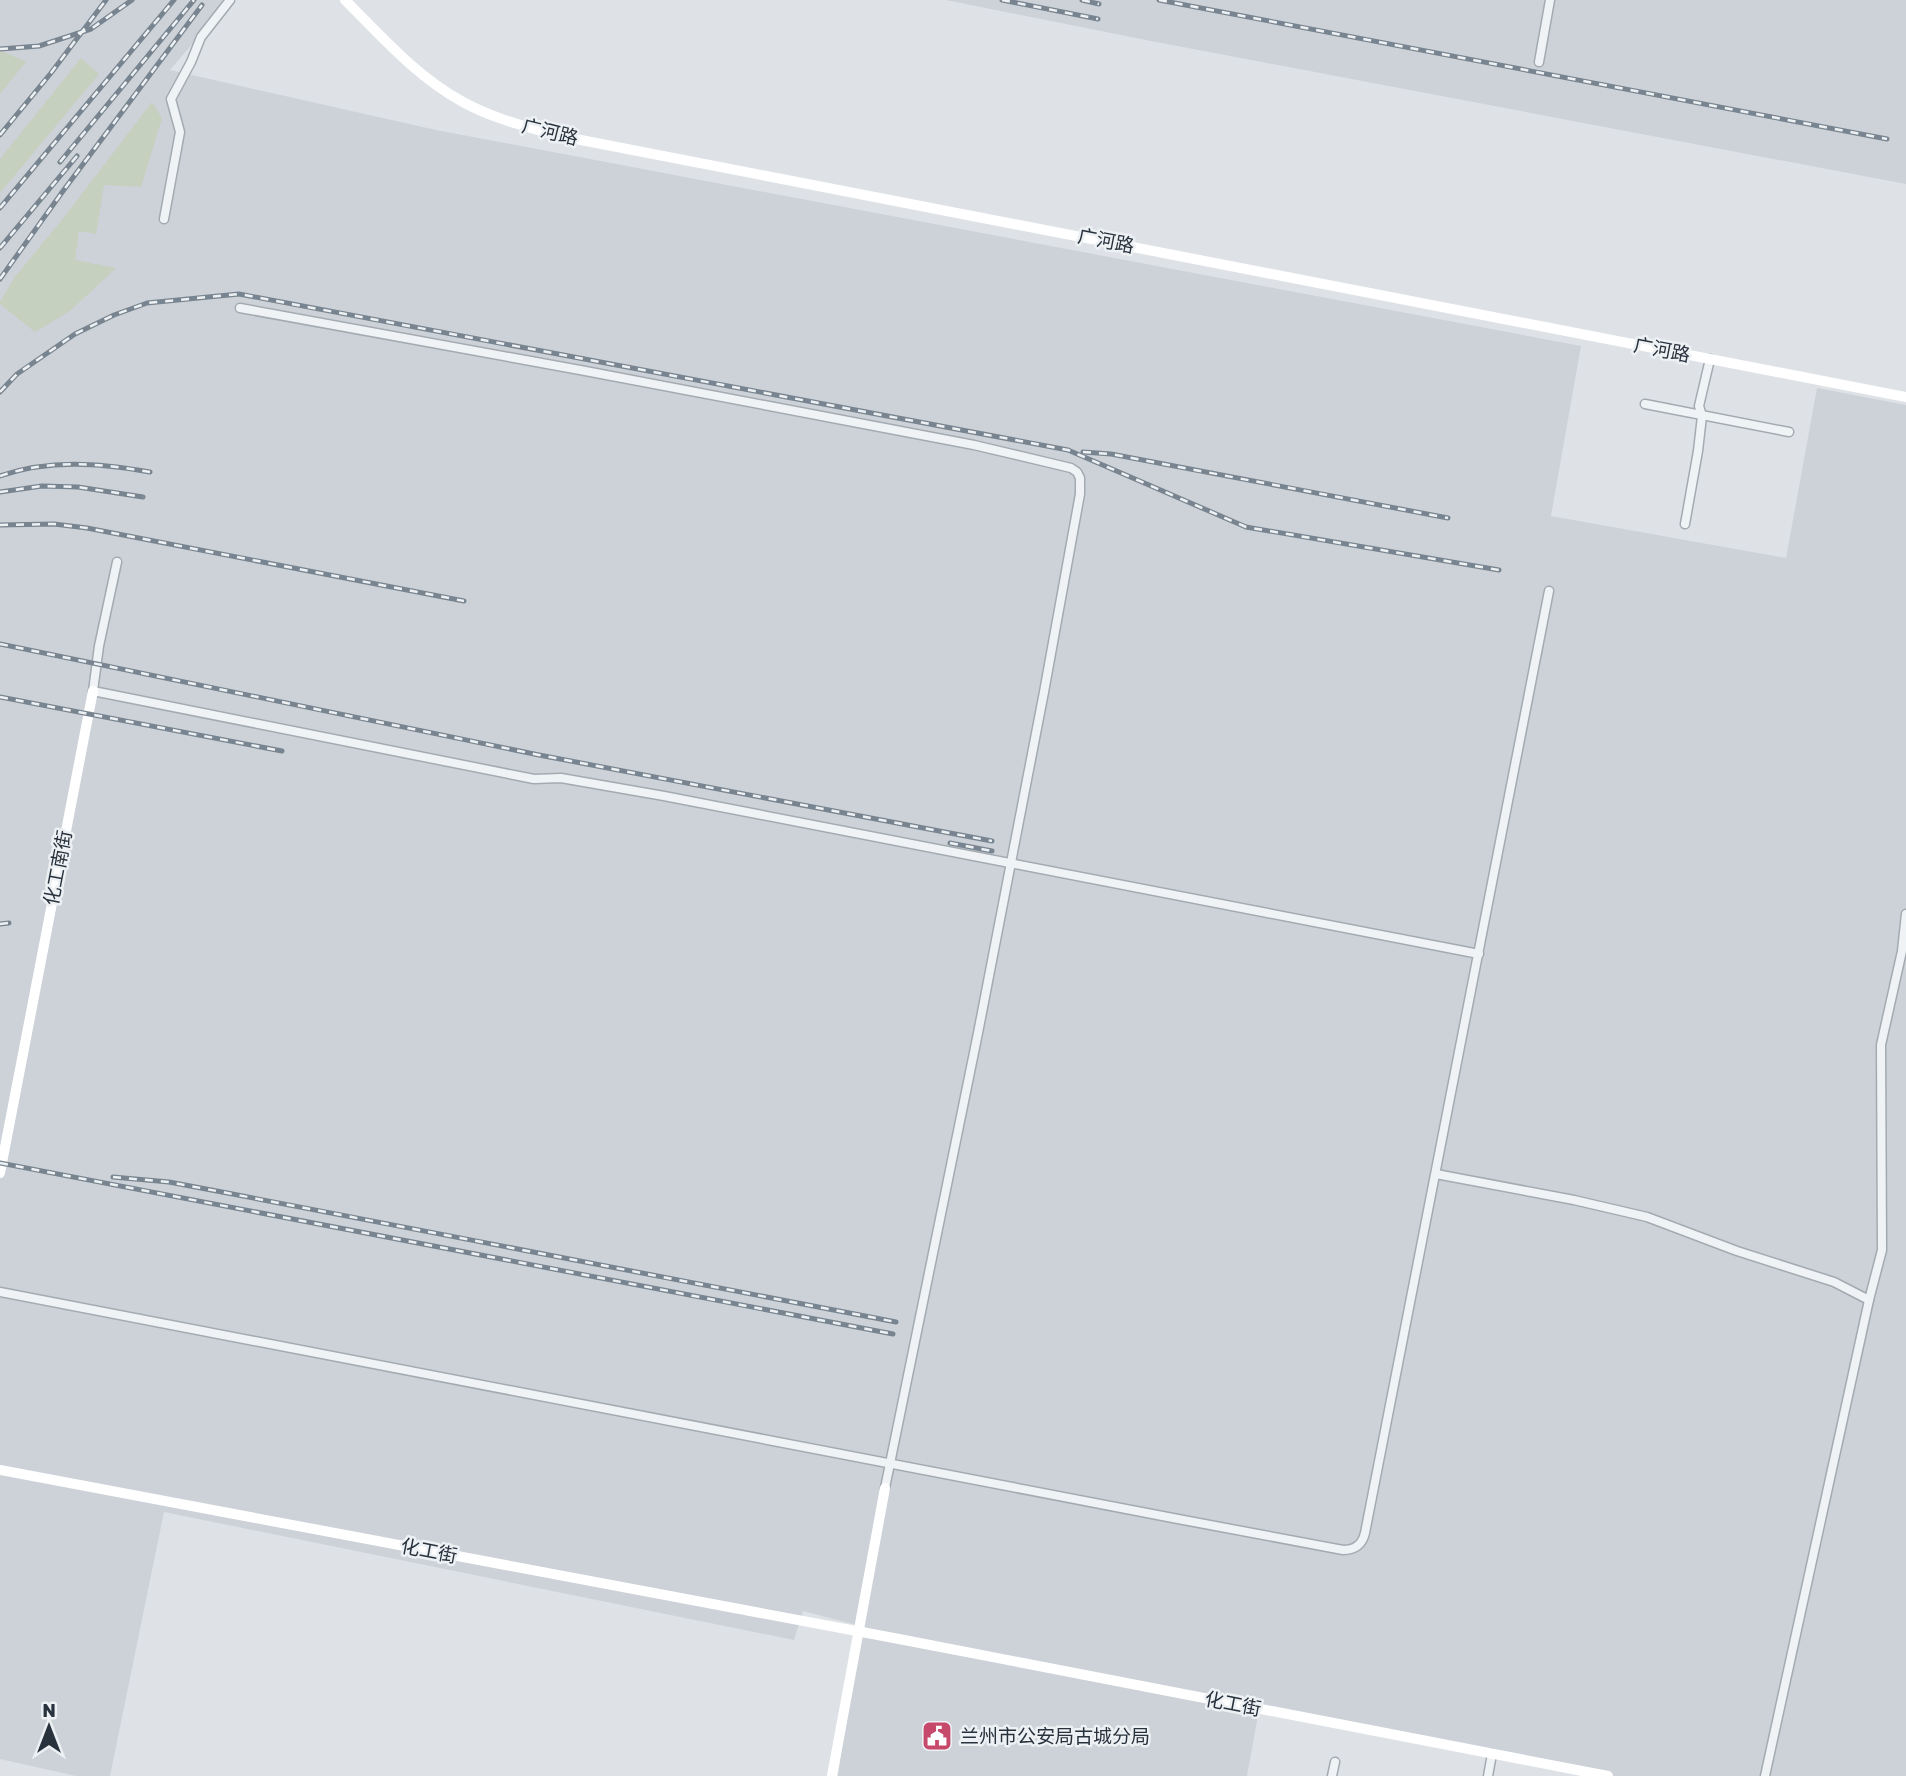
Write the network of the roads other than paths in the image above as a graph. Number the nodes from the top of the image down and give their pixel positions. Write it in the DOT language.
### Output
graph roads {
  1 [pos="230,0"];
  2 [pos="345,0"];
  3 [pos="1550,0"];
  4 [pos="1539,62"];
  5 [pos="164,219"];
  6 [pos="240,308"];
  7 [pos="1710,359"];
  8 [pos="1906,397"];
  9 [pos="1645,404"];
  10 [pos="1702,415"];
  11 [pos="1789,432"];
  12 [pos="1685,524"];
  13 [pos="117,562"];
  14 [pos="1549,591"];
  15 [pos="93,691"];
  16 [pos="1012,865"];
  17 [pos="1906,914"];
  18 [pos="1479,954"];
  19 [pos="0,1173"];
  20 [pos="1436,1174"];
  21 [pos="0,1292"];
  22 [pos="1869,1300"];
  23 [pos="891,1462"];
  24 [pos="0,1470"];
  25 [pos="886,1488"];
  26 [pos="858,1631"];
  27 [pos="1492,1754"];
  28 [pos="1335,1762"];
  29 [pos="832,1776"];
  30 [pos="1332,1776"];
  31 [pos="1488,1776"];
  32 [pos="1608,1776"];
  33 [pos="1765,1776"];
  1 -- 5 [label="street"];
  2 -- 7 [label="street, 广河路"];
  3 -- 4 [label="street"];
  6 -- 16 [label="street"];
  7 -- 8 [label="street, 广河路"];
  7 -- 10 [label="street"];
  9 -- 10 [label="street"];
  10 -- 11 [label="street"];
  10 -- 12 [label="street"];
  13 -- 15 [label="street, 化工南街"];
  14 -- 18 [label="street"];
  15 -- 16 [label="street"];
  15 -- 19 [label="street, 化工南街"];
  16 -- 18 [label="street"];
  16 -- 23 [label="street"];
  17 -- 22 [label="street"];
  18 -- 20 [label="street"];
  20 -- 22 [label="street"];
  20 -- 23 [label="street"];
  21 -- 23 [label="street"];
  22 -- 33 [label="street"];
  23 -- 25 [label="street"];
  24 -- 26 [label="street, 化工街"];
  25 -- 26 [label="street"];
  26 -- 27 [label="street, 化工街"];
  26 -- 29 [label="street"];
  27 -- 31 [label="street"];
  27 -- 32 [label="street, 化工街"];
  28 -- 30 [label="street"];
}
